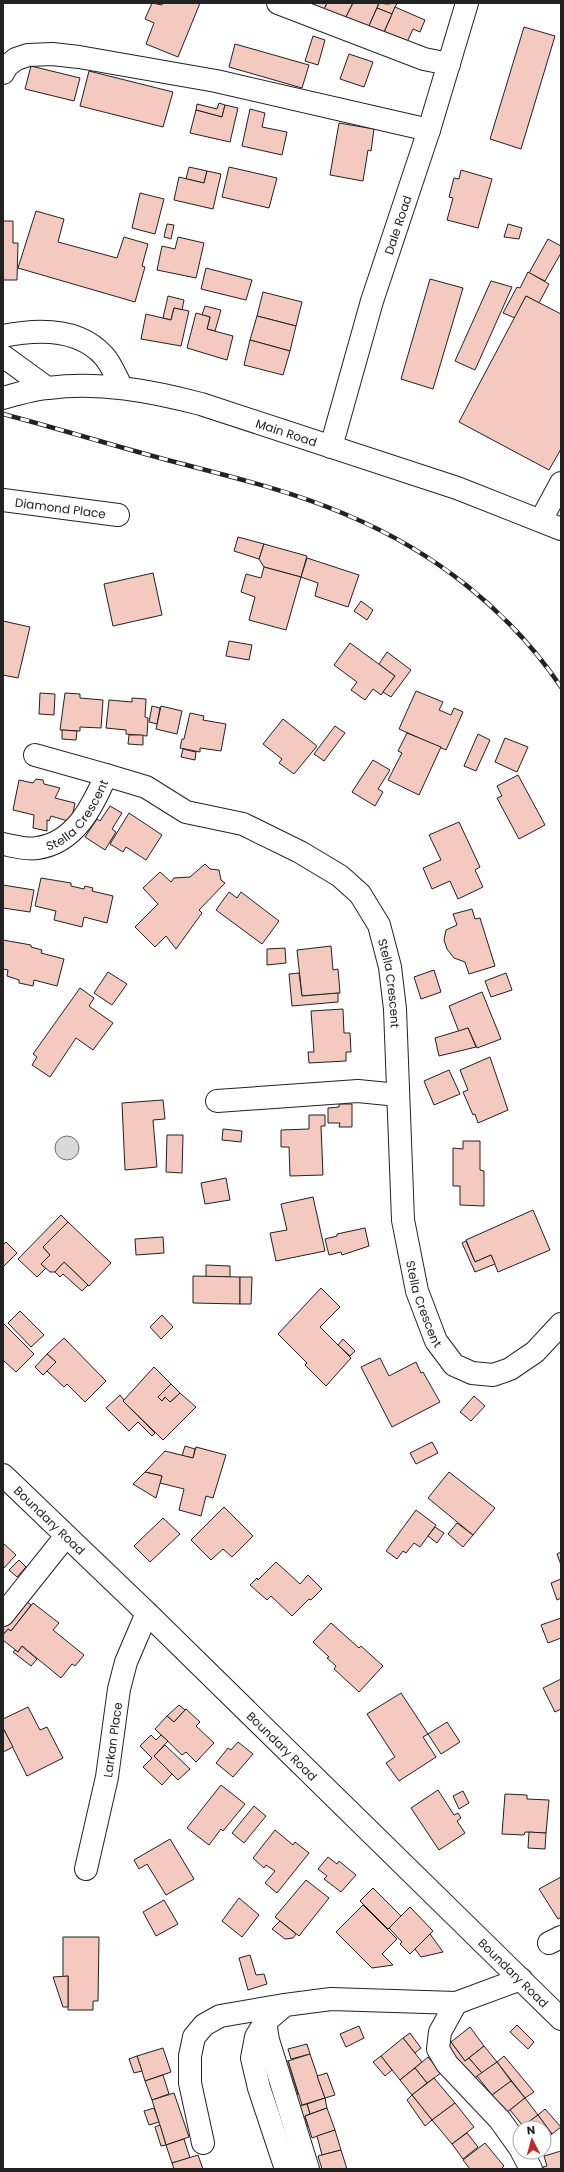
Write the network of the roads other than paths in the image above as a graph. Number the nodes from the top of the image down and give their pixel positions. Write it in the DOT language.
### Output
graph roads {
  1 [pos="278,3"];
  2 [pos="468,3"];
  3 [pos="449,64"];
  4 [pos="3,73"];
  5 [pos="429,130"];
  6 [pos="3,336"];
  7 [pos="3,356"];
  8 [pos="47,388"];
  9 [pos="122,388"];
  10 [pos="3,398"];
  11 [pos="331,447"];
  12 [pos="561,483"];
  13 [pos="3,500"];
  14 [pos="118,516"];
  15 [pos="541,520"];
  16 [pos="561,529"];
  17 [pos="35,755"];
  18 [pos="106,775"];
  19 [pos="3,844"];
  20 [pos="398,1095"];
  21 [pos="217,1101"];
  22 [pos="561,1324"];
  23 [pos="3,1475"];
  24 [pos="66,1536"];
  25 [pos="148,1613"];
  26 [pos="3,1615"];
  27 [pos="86,1869"];
  28 [pos="520,1979"];
  29 [pos="456,2003"];
  30 [pos="285,2005"];
  31 [pos="561,2019"];
  32 [pos="265,2022"];
  33 [pos="512,2137"];
  34 [pos="203,2143"];
  35 [pos="526,2160"];
  36 [pos="286,2169"];
  37 [pos="308,2169"];
  38 [pos="531,2169"];
  1 -- 3 [label="street"];
  2 -- 3 [label="street, Dale Road"];
  3 -- 5 [label="street, Dale Road"];
  4 -- 5 [label="street"];
  5 -- 11 [label="street, Dale Road"];
  6 -- 9 [label="street"];
  7 -- 8 [label="street"];
  8 -- 9 [label="street, Main Road"];
  8 -- 10 [label="street, Main Road"];
  9 -- 11 [label="street, Main Road"];
  11 -- 15 [label="street, Main Road"];
  12 -- 15 [label="street"];
  13 -- 14 [label="street, Diamond Place"];
  15 -- 16 [label="street, Main Road"];
  17 -- 18 [label="street"];
  18 -- 19 [label="street, Stella Crescent"];
  18 -- 20 [label="street, Stella Crescent"];
  20 -- 21 [label="street"];
  20 -- 22 [label="street, Stella Crescent"];
  23 -- 24 [label="street, Boundary Road"];
  24 -- 25 [label="street, Boundary Road"];
  24 -- 26 [label="street"];
  25 -- 27 [label="street, Larkan Place"];
  25 -- 28 [label="street, Boundary Road"];
  28 -- 29 [label="street"];
  28 -- 31 [label="street, Boundary Road"];
  29 -- 30 [label="street"];
  29 -- 33 [label="street"];
  30 -- 32 [label="street"];
  30 -- 34 [label="street"];
  32 -- 36 [label="street"];
  32 -- 37 [label="street"];
  35 -- 38 [label="street"];
}
